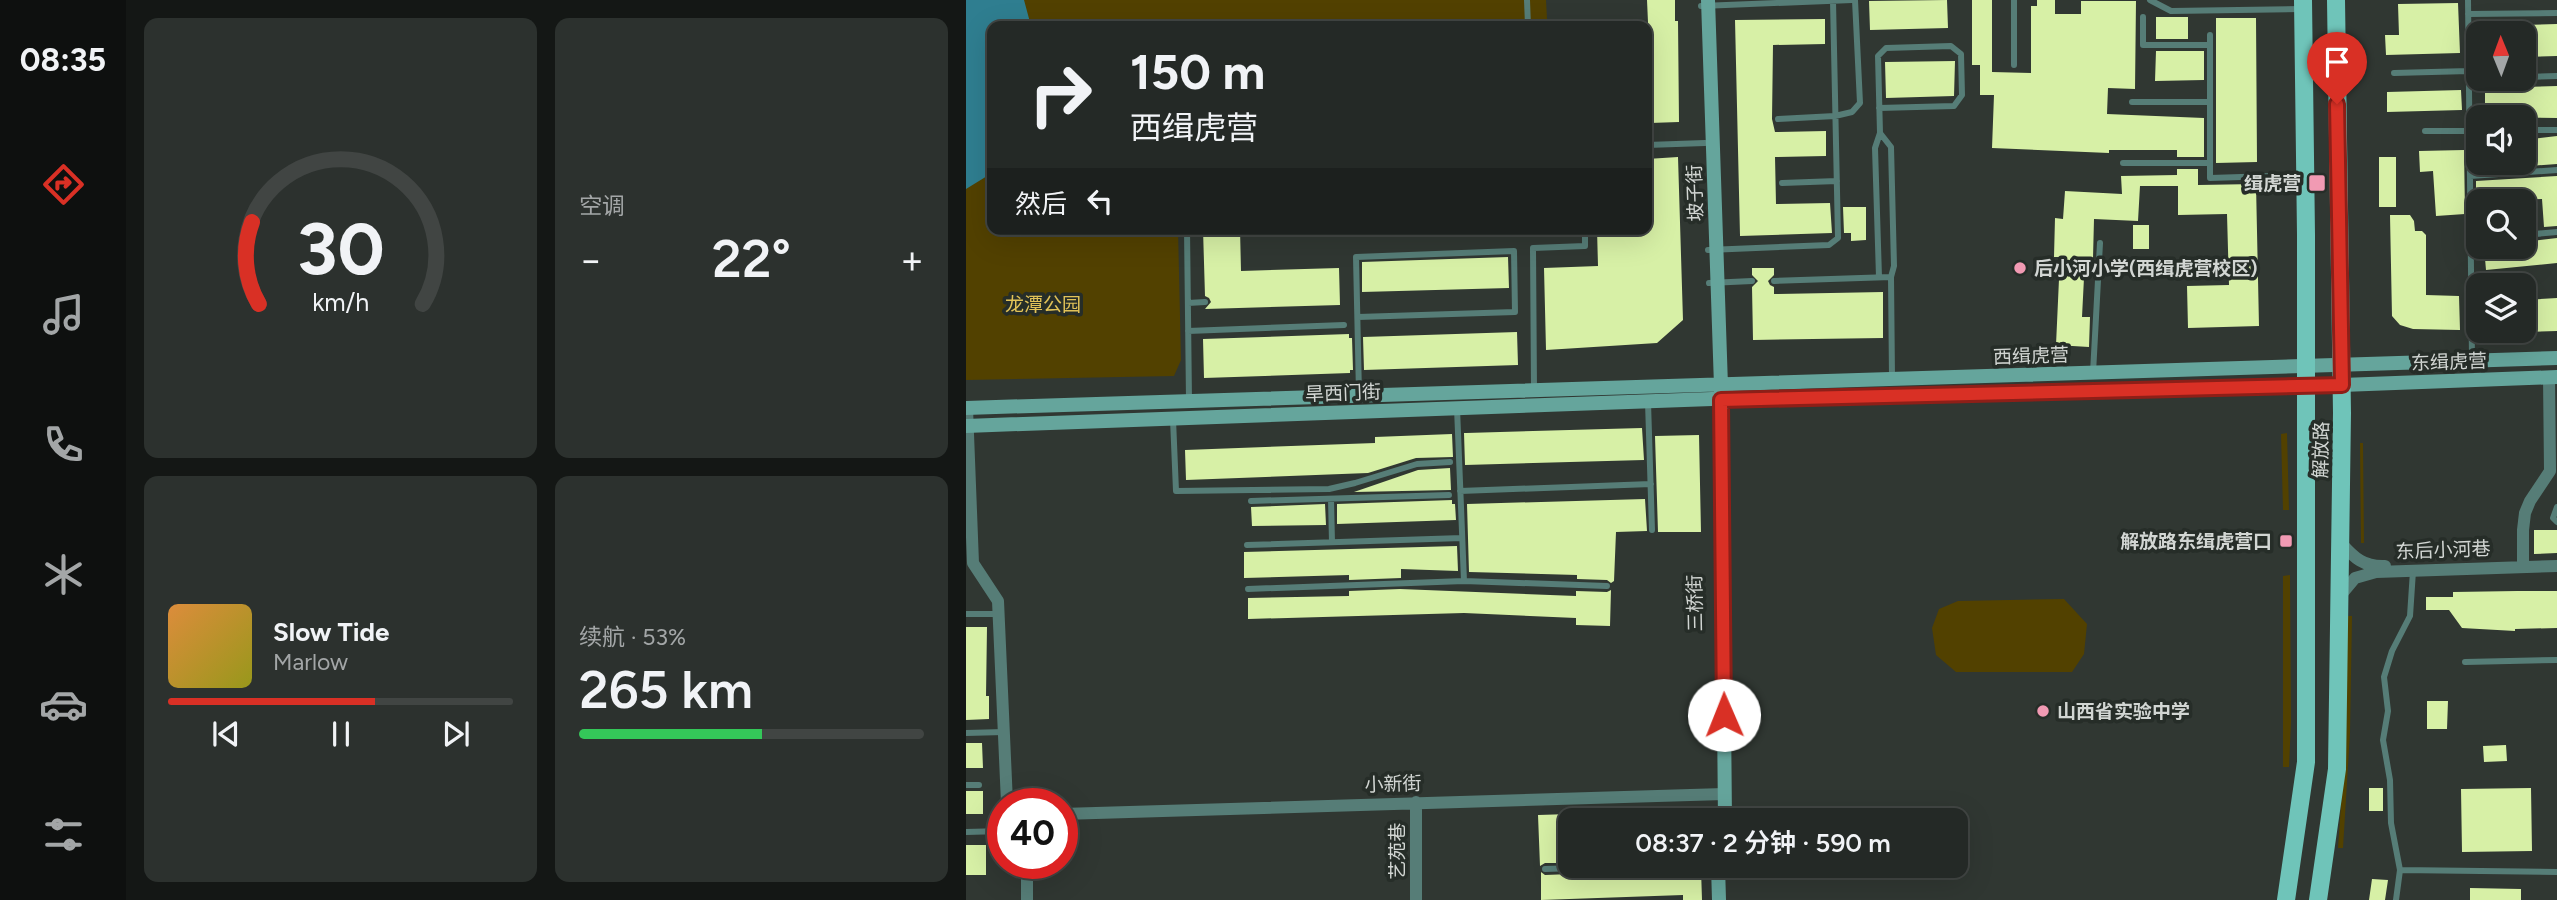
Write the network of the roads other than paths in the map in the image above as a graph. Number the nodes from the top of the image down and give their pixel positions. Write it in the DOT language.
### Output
graph roads {
  1 [pos="1527,0"];
  2 [pos="1853,0"];
  3 [pos="2014,0"];
  4 [pos="2150,0"];
  5 [pos="2336,0"];
  6 [pos="2468,0"];
  7 [pos="1833,1"];
  8 [pos="1705,3"];
  9 [pos="2303,5"];
  10 [pos="2557,13"];
  11 [pos="2468,14"];
  12 [pos="2143,17"];
  13 [pos="1528,21"];
  14 [pos="2468,21"];
  15 [pos="2210,35"];
  16 [pos="2210,45"];
  17 [pos="2014,65"];
  18 [pos="2394,73"];
  19 [pos="2466,74"];
  20 [pos="2557,76"];
  21 [pos="2536,77"];
  22 [pos="2132,102"];
  23 [pos="2210,102"];
  24 [pos="1879,107"];
  25 [pos="1835,116"];
  26 [pos="1778,119"];
  27 [pos="2536,130"];
  28 [pos="2557,130"];
  29 [pos="2425,131"];
  30 [pos="2466,132"];
  31 [pos="1880,133"];
  32 [pos="1705,143"];
  33 [pos="1652,145"];
  34 [pos="2123,163"];
  35 [pos="2210,163"];
  36 [pos="2557,170"];
  37 [pos="2306,175"];
  38 [pos="2470,176"];
  39 [pos="1836,181"];
  40 [pos="1782,183"];
  41 [pos="2471,189"];
  42 [pos="2557,232"];
  43 [pos="2536,234"];
  44 [pos="1187,235"];
  45 [pos="1585,235"];
  46 [pos="2100,243"];
  47 [pos="1712,249"];
  48 [pos="2474,259"];
  49 [pos="1879,277"];
  50 [pos="1891,277"];
  51 [pos="1752,281"];
  52 [pos="1774,281"];
  53 [pos="1713,282"];
  54 [pos="1205,302"];
  55 [pos="1188,303"];
  56 [pos="1358,317"];
  57 [pos="1345,325"];
  58 [pos="1188,331"];
  59 [pos="2557,358"];
  60 [pos="2472,361"];
  61 [pos="2342,365"];
  62 [pos="2306,366"];
  63 [pos="2093,373"];
  64 [pos="2553,377"];
  65 [pos="1892,380"];
  66 [pos="2342,385"];
  67 [pos="2306,386"];
  68 [pos="1534,391"];
  69 [pos="1717,393"];
  70 [pos="1359,396"];
  71 [pos="1189,401"];
  72 [pos="1648,402"];
  73 [pos="966,408"];
  74 [pos="1457,408"];
  75 [pos="1173,419"];
  76 [pos="967,426"];
  77 [pos="1450,462"];
  78 [pos="1651,484"];
  79 [pos="1460,491"];
  80 [pos="1449,495"];
  81 [pos="968,496"];
  82 [pos="1331,499"];
  83 [pos="1251,501"];
  84 [pos="2557,507"];
  85 [pos="2557,522"];
  86 [pos="1652,530"];
  87 [pos="1462,538"];
  88 [pos="1332,542"];
  89 [pos="2341,542"];
  90 [pos="1247,545"];
  91 [pos="969,554"];
  92 [pos="2523,564"];
  93 [pos="2557,564"];
  94 [pos="2413,570"];
  95 [pos="1464,581"];
  96 [pos="1607,586"];
  97 [pos="1248,589"];
  98 [pos="2340,596"];
  99 [pos="966,614"];
  100 [pos="999,614"];
  101 [pos="2557,660"];
  102 [pos="2465,662"];
  103 [pos="1004,732"];
  104 [pos="966,733"];
  105 [pos="966,785"];
  106 [pos="979,785"];
  107 [pos="1006,788"];
  108 [pos="1720,794"];
  109 [pos="1416,802"];
  110 [pos="1718,808"];
  111 [pos="1723,808"];
  112 [pos="1078,813"];
  113 [pos="987,831"];
  114 [pos="966,832"];
  115 [pos="1545,869"];
  116 [pos="1558,869"];
  117 [pos="2400,870"];
  118 [pos="2557,872"];
  119 [pos="1718,878"];
  120 [pos="1726,878"];
  121 [pos="1027,879"];
  122 [pos="1027,900"];
  123 [pos="1416,900"];
  124 [pos="1719,900"];
  125 [pos="1727,900"];
  126 [pos="2286,900"];
  127 [pos="2318,900"];
  128 [pos="2396,900"];
  1 -- 13 [label="lane"];
  2 -- 7 [label="lane"];
  2 -- 25 [label="lane"];
  3 -- 17 [label="lane"];
  4 -- 9 [label="lane"];
  5 -- 61 [label="main road, 解放路"];
  6 -- 11 [label="lane"];
  7 -- 8 [label="lane"];
  7 -- 25 [label="lane"];
  8 -- 32 [label="main road, 坡子街"];
  8 -- 47 [label="main road, 坡子街"];
  9 -- 37 [label="main road, 解放路"];
  10 -- 11 [label="lane"];
  11 -- 14 [label="lane"];
  12 -- 16 [label="lane"];
  15 -- 16 [label="lane"];
  16 -- 23 [label="lane"];
  18 -- 19 [label="lane"];
  20 -- 21 [label="lane"];
  22 -- 23 [label="lane"];
  23 -- 35 [label="lane"];
  24 -- 24 [label="lane"];
  24 -- 31 [label="lane"];
  25 -- 26 [label="lane"];
  25 -- 39 [label="lane"];
  27 -- 28 [label="lane"];
  29 -- 30 [label="lane"];
  31 -- 49 [label="lane"];
  31 -- 50 [label="lane"];
  32 -- 33 [label="lane"];
  32 -- 47 [label="main road, 坡子街"];
  34 -- 35 [label="lane"];
  35 -- 37 [label="lane"];
  36 -- 38 [label="lane"];
  37 -- 62 [label="main road, 解放路"];
  38 -- 41 [label="lane"];
  39 -- 40 [label="lane"];
  39 -- 47 [label="lane"];
  42 -- 43 [label="lane"];
  44 -- 55 [label="lane"];
  45 -- 68 [label="lane"];
  46 -- 63 [label="lane"];
  47 -- 53 [label="main road, 坡子街"];
  48 -- 60 [label="lane"];
  49 -- 50 [label="lane"];
  49 -- 52 [label="lane"];
  50 -- 65 [label="lane"];
  51 -- 53 [label="lane"];
  53 -- 69 [label="main road, 坡子街"];
  54 -- 55 [label="lane"];
  55 -- 58 [label="lane"];
  56 -- 56 [label="lane"];
  56 -- 70 [label="lane"];
  57 -- 58 [label="lane"];
  58 -- 71 [label="lane"];
  59 -- 60 [label="main road, 西缉虎营"];
  60 -- 61 [label="main road, 西缉虎营"];
  61 -- 62 [label="main road, 西缉虎营"];
  61 -- 66 [label="main road, 解放路"];
  62 -- 63 [label="main road, 西缉虎营"];
  62 -- 67 [label="main road, 解放路"];
  63 -- 65 [label="main road, 西缉虎营"];
  64 -- 66 [label="main road, 东缉虎营"];
  64 -- 92 [label="street"];
  65 -- 69 [label="main road, 西缉虎营"];
  66 -- 67 [label="main road, 西缉虎营"];
  66 -- 89 [label="main road, 解放路"];
  67 -- 69 [label="main road, 西缉虎营"];
  67 -- 126 [label="main road, 解放路"];
  68 -- 69 [label="main road, 旱西门街"];
  68 -- 70 [label="main road, 旱西门街"];
  69 -- 72 [label="main road, 旱西门街"];
  69 -- 108 [label="main road, 三桥街"];
  70 -- 71 [label="main road, 旱西门街"];
  71 -- 73 [label="main road, 旱西门街"];
  72 -- 74 [label="main road, 旱西门街"];
  72 -- 78 [label="lane"];
  73 -- 76 [label="street"];
  74 -- 75 [label="main road, 旱西门街"];
  74 -- 79 [label="lane"];
  75 -- 76 [label="main road, 旱西门街"];
  75 -- 77 [label="lane"];
  76 -- 81 [label="street"];
  78 -- 79 [label="lane"];
  78 -- 86 [label="lane"];
  79 -- 87 [label="lane"];
  80 -- 82 [label="lane"];
  81 -- 91 [label="street"];
  82 -- 83 [label="lane"];
  82 -- 88 [label="lane"];
  84 -- 85 [label="lane"];
  87 -- 88 [label="lane"];
  87 -- 95 [label="lane"];
  88 -- 90 [label="lane"];
  89 -- 92 [label="street, 东后小河巷"];
  89 -- 98 [label="main road, 解放路"];
  91 -- 100 [label="street"];
  92 -- 93 [label="street, 东后小河巷"];
  92 -- 94 [label="street, 东后小河巷"];
  94 -- 98 [label="street, 东后小河巷"];
  94 -- 117 [label="lane"];
  95 -- 96 [label="lane"];
  95 -- 97 [label="lane"];
  98 -- 127 [label="main road, 解放路"];
  99 -- 100 [label="lane"];
  100 -- 103 [label="street"];
  101 -- 102 [label="lane"];
  103 -- 104 [label="lane"];
  103 -- 107 [label="street"];
  105 -- 106 [label="lane"];
  108 -- 109 [label="street, 小新街"];
  108 -- 110 [label="main road, 三桥街"];
  108 -- 111 [label="main road, 三桥街"];
  109 -- 112 [label="street, 小新街"];
  109 -- 123 [label="street, 艺苑巷"];
  113 -- 114 [label="lane"];
  115 -- 116 [label="lane"];
  117 -- 118 [label="lane"];
  117 -- 128 [label="lane"];
  119 -- 124 [label="main road"];
  120 -- 125 [label="main road"];
  121 -- 122 [label="street"];
}
